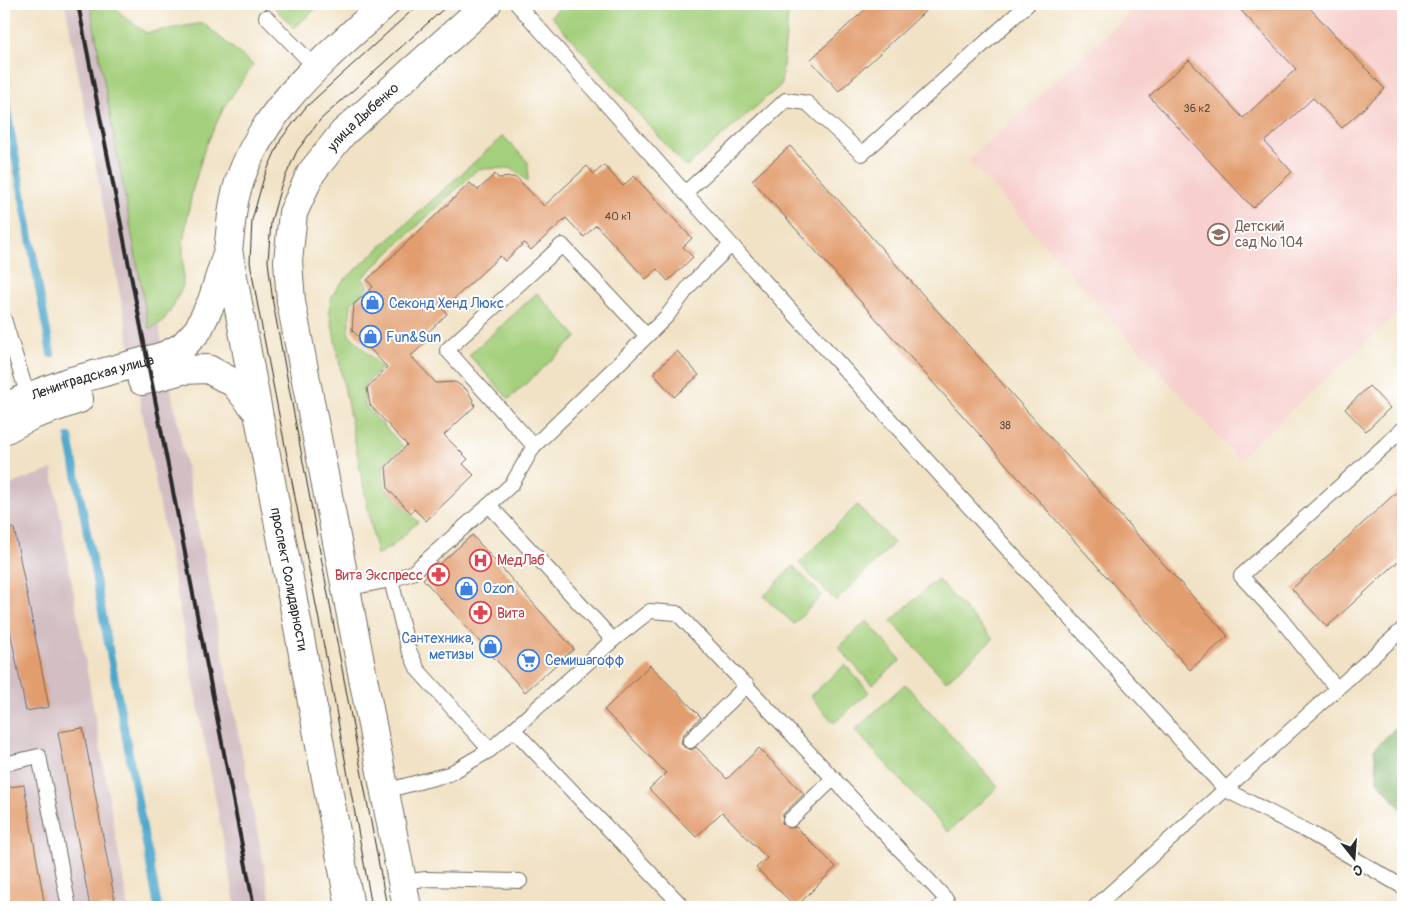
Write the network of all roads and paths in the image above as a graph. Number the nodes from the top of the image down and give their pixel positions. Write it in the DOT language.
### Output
graph roads {
  1 [pos="385,4"];
  2 [pos="487,4"];
  3 [pos="517,4"];
  4 [pos="1028,4"];
  5 [pos="266,17"];
  6 [pos="316,68"];
  7 [pos="684,193"];
  8 [pos="732,246"];
  9 [pos="228,250"];
  10 [pos="4,319"];
  11 [pos="647,336"];
  12 [pos="182,359"];
  13 [pos="31,406"];
  14 [pos="4,408"];
  15 [pos="257,411"];
  16 [pos="1403,429"];
  17 [pos="4,430"];
  18 [pos="534,446"];
  19 [pos="489,505"];
  20 [pos="391,580"];
  21 [pos="345,589"];
  22 [pos="1403,629"];
  23 [pos="613,640"];
  24 [pos="747,686"];
  25 [pos="1337,689"];
  26 [pos="514,730"];
  27 [pos="690,741"];
  28 [pos="490,750"];
  29 [pos="4,764"];
  30 [pos="834,778"];
  31 [pos="1226,790"];
  32 [pos="384,791"];
  33 [pos="790,820"];
  34 [pos="520,881"];
  35 [pos="1403,887"];
  36 [pos="405,895"];
  37 [pos="69,907"];
  38 [pos="350,907"];
  39 [pos="684,907"];
  40 [pos="940,907"];
  41 [pos="1095,907"];
  1 -- 6 [label="main road"];
  2 -- 21 [label="main road, улица Дыбенко"];
  3 -- 7 [label="lane"];
  4 -- 7 [label="lane"];
  5 -- 6 [label="lane"];
  6 -- 9 [label="main road"];
  7 -- 8 [label="lane"];
  8 -- 11 [label="lane"];
  8 -- 31 [label="lane"];
  9 -- 12 [label="main road"];
  9 -- 15 [label="main road, проспект Солидарности"];
  10 -- 13 [label="lane"];
  11 -- 18 [label="lane"];
  11 -- 18 [label="lane"];
  12 -- 13 [label="main road, Ленинградская улица"];
  12 -- 15 [label="main road, Ленинградская улица"];
  13 -- 14 [label="main road, Ленинградская улица"];
  13 -- 17 [label="main road, Ленинградская улица"];
  15 -- 38 [label="main road, проспект Солидарности"];
  16 -- 25 [label="lane"];
  18 -- 19 [label="lane"];
  19 -- 20 [label="lane"];
  19 -- 23 [label="lane"];
  20 -- 21 [label="lane"];
  20 -- 28 [label="lane"];
  21 -- 32 [label="main road"];
  22 -- 25 [label="lane"];
  23 -- 24 [label="lane"];
  23 -- 26 [label="lane"];
  24 -- 27 [label="lane"];
  24 -- 30 [label="lane"];
  25 -- 31 [label="lane"];
  26 -- 28 [label="lane"];
  26 -- 39 [label="lane"];
  28 -- 32 [label="lane"];
  29 -- 37 [label="lane"];
  30 -- 33 [label="lane"];
  30 -- 40 [label="lane"];
  31 -- 35 [label="lane"];
  31 -- 41 [label="lane"];
  32 -- 36 [label="main road"];
  34 -- 36 [label="lane"];
}
